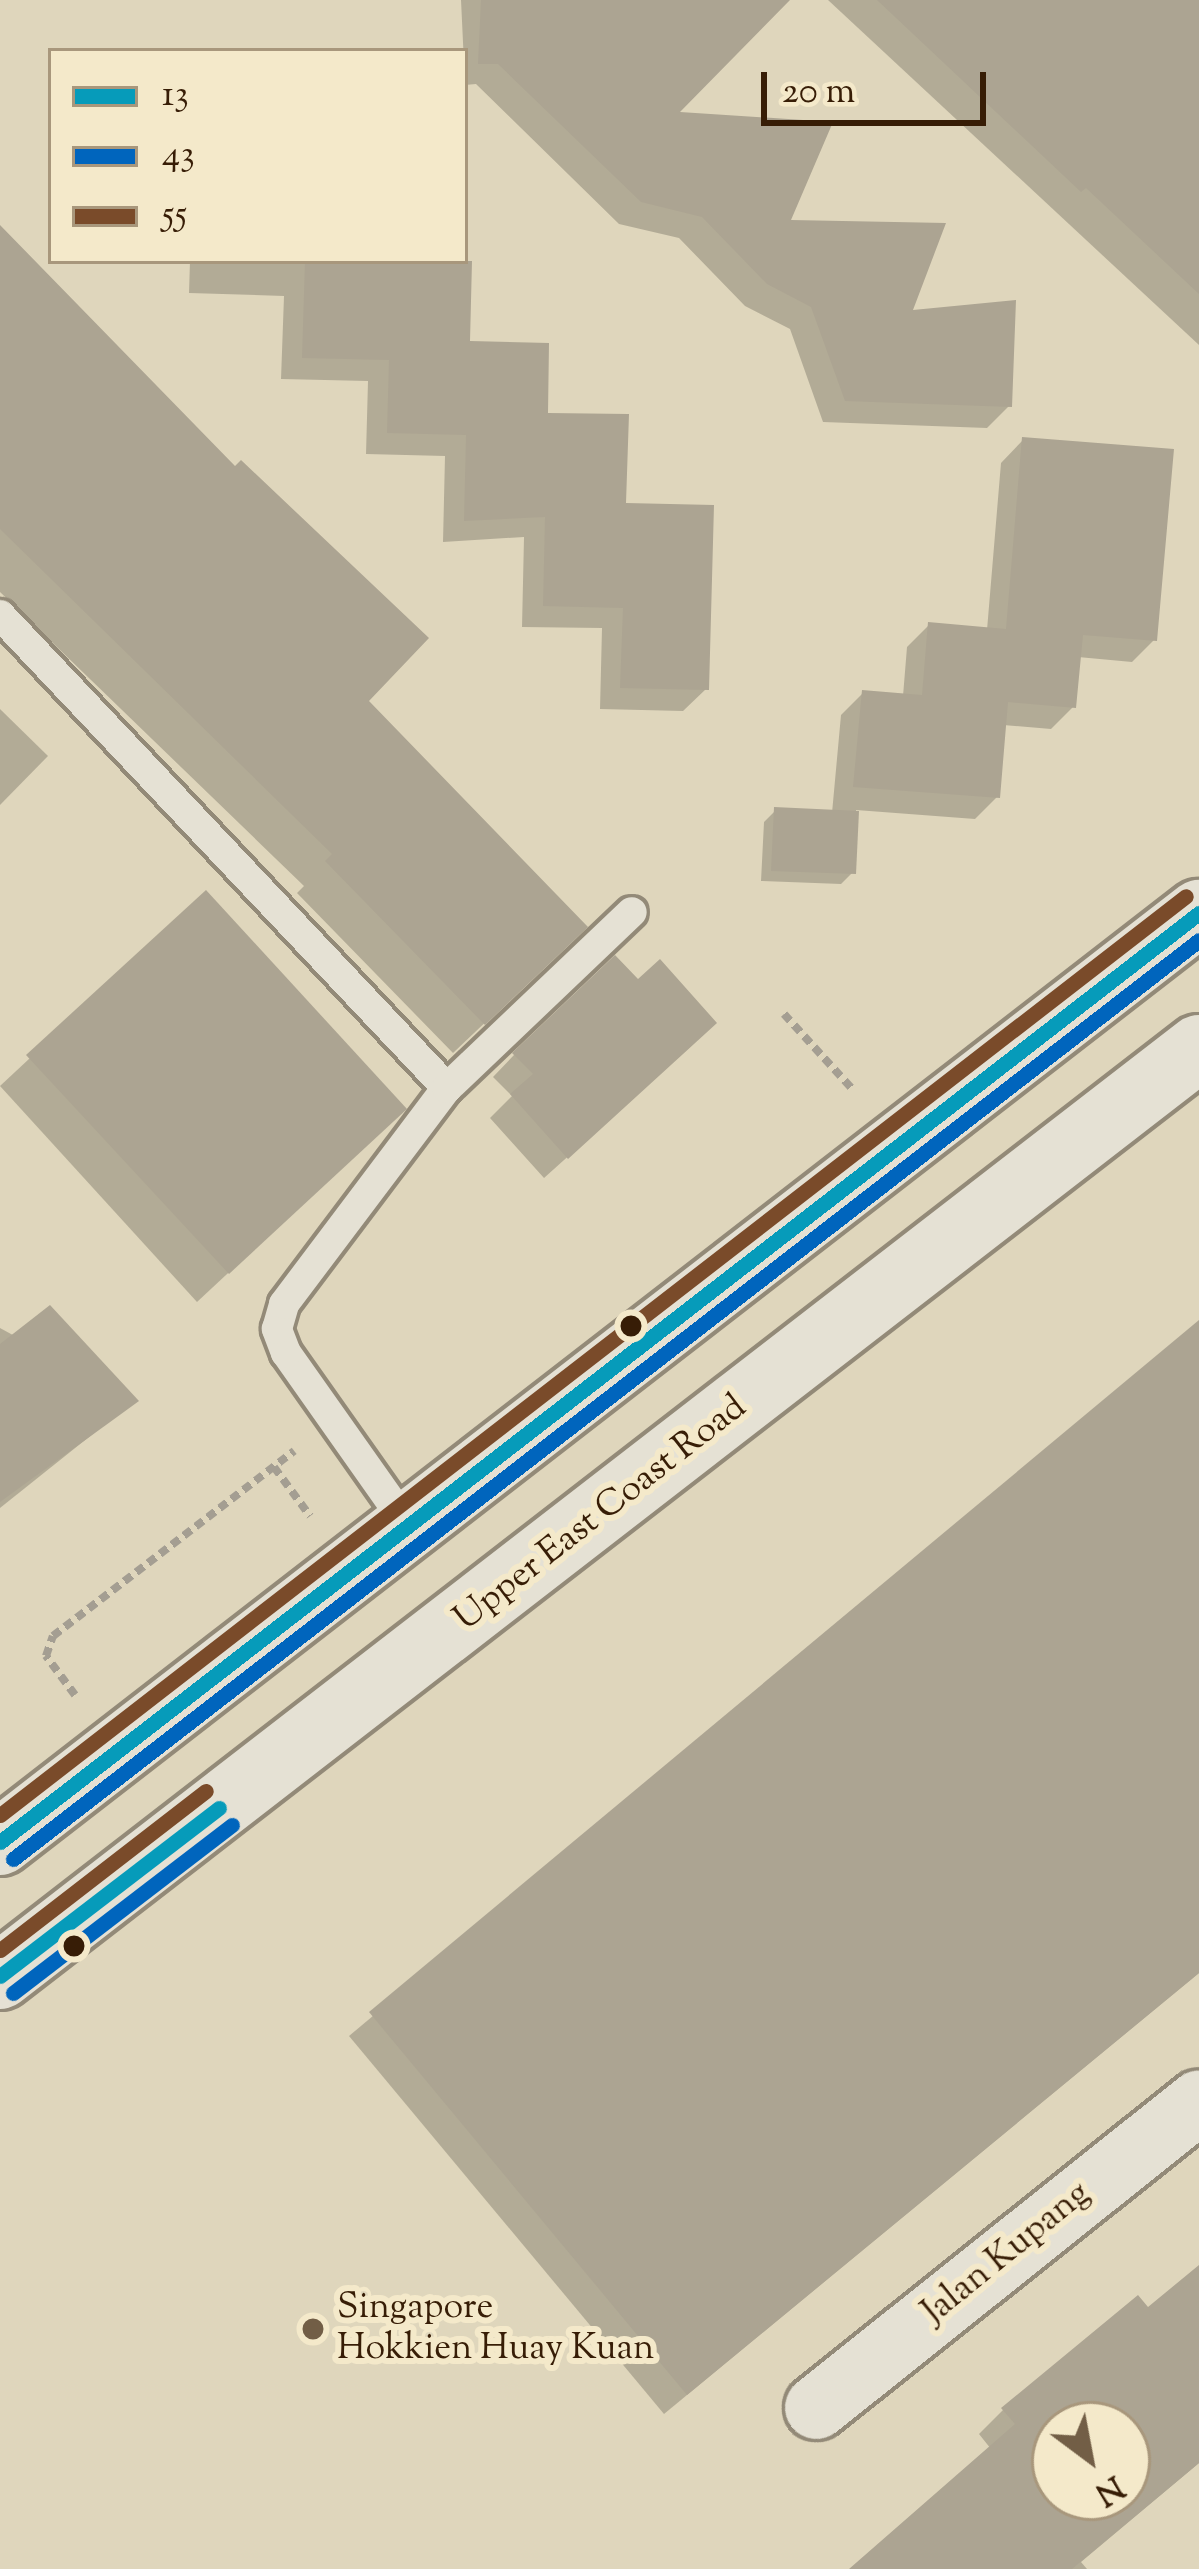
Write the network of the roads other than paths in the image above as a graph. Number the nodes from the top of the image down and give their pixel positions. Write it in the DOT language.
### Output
graph roads {
  1 [pos="0,615"];
  2 [pos="632,912"];
  3 [pos="1199,913"];
  4 [pos="1199,1048"];
  5 [pos="447,1088"];
  6 [pos="411,1531"];
  7 [pos="0,1842"];
  8 [pos="0,1976"];
  9 [pos="1199,2101"];
  10 [pos="816,2407"];
  1 -- 5 [label="lane"];
  2 -- 5 [label="lane"];
  3 -- 6 [label="main road"];
  4 -- 8 [label="main road, Upper East Coast Road"];
  5 -- 6 [label="lane"];
  6 -- 7 [label="main road"];
  9 -- 10 [label="street, Jalan Kupang"];
}
